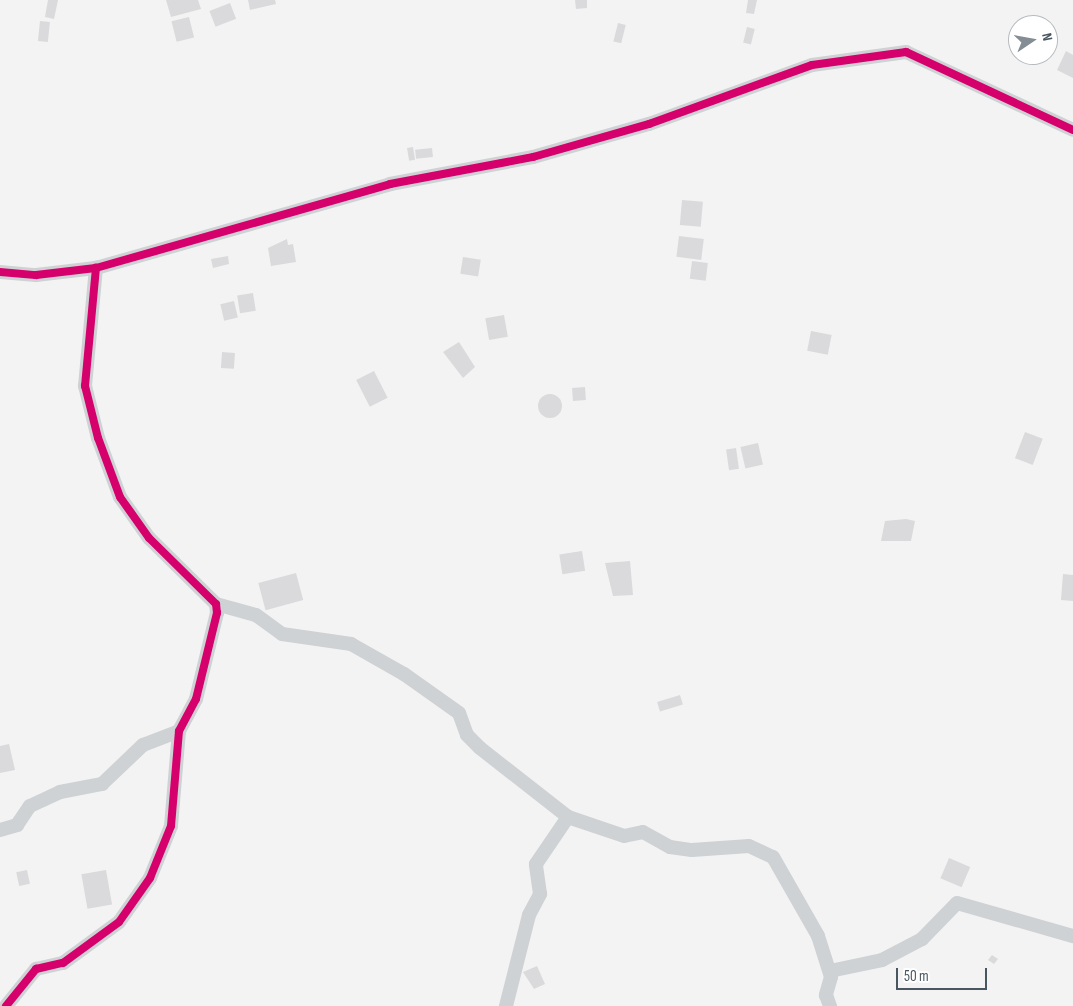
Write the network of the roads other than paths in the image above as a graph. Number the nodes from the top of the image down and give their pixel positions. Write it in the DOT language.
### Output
graph roads {
  1 [pos="1073,130"];
  2 [pos="96,268"];
  3 [pos="0,272"];
  4 [pos="216,604"];
  5 [pos="179,731"];
  6 [pos="568,816"];
  7 [pos="0,830"];
  8 [pos="1073,936"];
  9 [pos="830,971"];
  10 [pos="6,1006"];
  11 [pos="506,1006"];
  12 [pos="830,1006"];
  1 -- 2 [label="street"];
  2 -- 3 [label="street"];
  2 -- 4 [label="street"];
  4 -- 5 [label="street"];
  4 -- 6 [label="street"];
  5 -- 7 [label="street"];
  5 -- 10 [label="street"];
  6 -- 9 [label="street"];
  6 -- 11 [label="street"];
  8 -- 9 [label="street"];
  9 -- 12 [label="street"];
}
